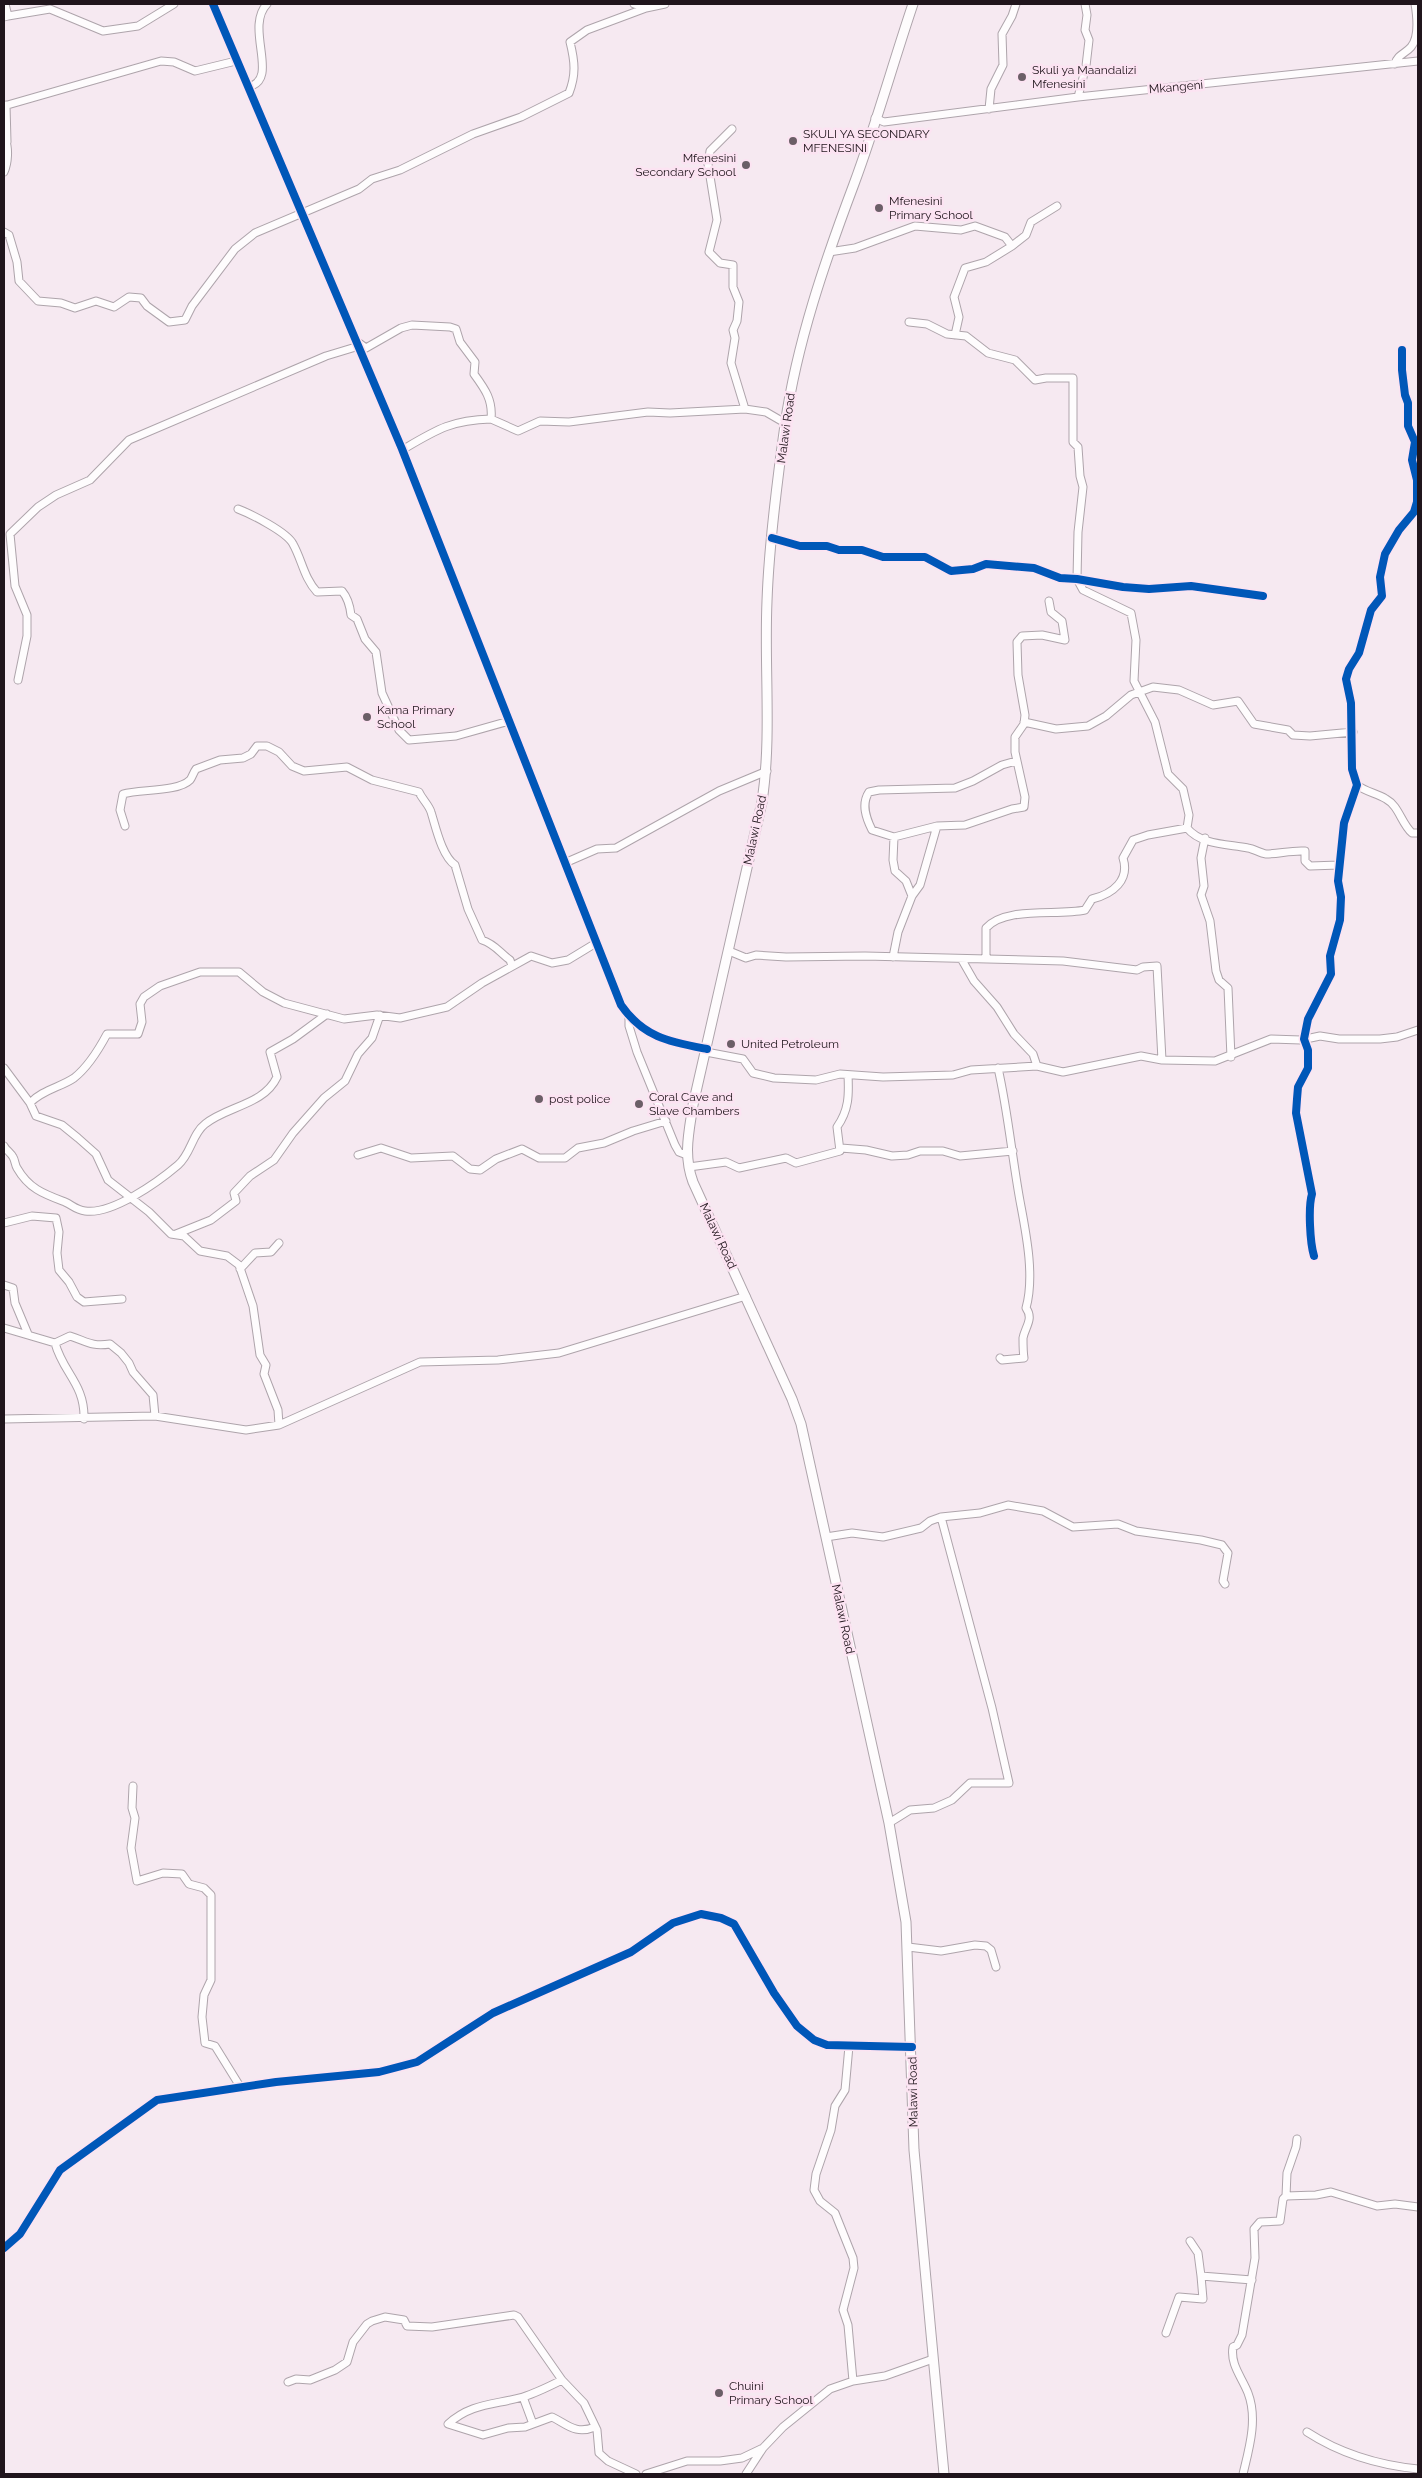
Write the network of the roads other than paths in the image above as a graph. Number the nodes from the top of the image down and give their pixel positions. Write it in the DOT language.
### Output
graph roads {
  1 [pos="5,4"];
  2 [pos="174,4"];
  3 [pos="212,4"];
  4 [pos="266,4"];
  5 [pos="634,4"];
  6 [pos="665,4"];
  7 [pos="913,4"];
  8 [pos="1016,4"];
  9 [pos="1085,4"];
  10 [pos="1416,4"];
  11 [pos="646,8"];
  12 [pos="6,16"];
  13 [pos="236,61"];
  14 [pos="1418,61"];
  15 [pos="1396,64"];
  16 [pos="248,87"];
  17 [pos="1078,97"];
  18 [pos="5,106"];
  19 [pos="989,109"];
  20 [pos="875,118"];
  21 [pos="732,129"];
  22 [pos="6,140"];
  23 [pos="4,172"];
  24 [pos="1057,206"];
  25 [pos="302,213"];
  26 [pos="4,232"];
  27 [pos="1012,246"];
  28 [pos="829,252"];
  29 [pos="909,322"];
  30 [pos="955,335"];
  31 [pos="359,344"];
  32 [pos="1402,350"];
  33 [pos="745,409"];
  34 [pos="491,419"];
  35 [pos="786,424"];
  36 [pos="402,450"];
  37 [pos="238,509"];
  38 [pos="772,538"];
  39 [pos="1077,579"];
  40 [pos="1263,596"];
  41 [pos="1049,601"];
  42 [pos="18,680"];
  43 [pos="1137,692"];
  44 [pos="509,721"];
  45 [pos="1024,722"];
  46 [pos="1353,732"];
  47 [pos="1016,761"];
  48 [pos="767,771"];
  49 [pos="1357,785"];
  50 [pos="125,826"];
  51 [pos="937,826"];
  52 [pos="1187,828"];
  53 [pos="1418,833"];
  54 [pos="894,837"];
  55 [pos="1205,838"];
  56 [pos="566,862"];
  57 [pos="1339,865"];
  58 [pos="912,896"];
  59 [pos="596,943"];
  60 [pos="729,951"];
  61 [pos="893,957"];
  62 [pos="986,959"];
  63 [pos="962,960"];
  64 [pos="512,966"];
  65 [pos="327,1014"];
  66 [pos="380,1015"];
  67 [pos="630,1017"];
  68 [pos="1418,1030"];
  69 [pos="1304,1039"];
  70 [pos="707,1051"];
  71 [pos="1231,1057"];
  72 [pos="1162,1060"];
  73 [pos="1037,1066"];
  74 [pos="4,1068"];
  75 [pos="998,1068"];
  76 [pos="848,1075"];
  77 [pos="30,1102"];
  78 [pos="666,1121"];
  79 [pos="4,1146"];
  80 [pos="842,1148"];
  81 [pos="1013,1151"];
  82 [pos="358,1155"];
  83 [pos="687,1155"];
  84 [pos="688,1167"];
  85 [pos="131,1198"];
  86 [pos="4,1222"];
  87 [pos="176,1234"];
  88 [pos="280,1243"];
  89 [pos="1314,1256"];
  90 [pos="240,1269"];
  91 [pos="4,1285"];
  92 [pos="746,1296"];
  93 [pos="122,1299"];
  94 [pos="4,1328"];
  95 [pos="28,1334"];
  96 [pos="55,1342"];
  97 [pos="1000,1358"];
  98 [pos="155,1416"];
  99 [pos="4,1419"];
  100 [pos="84,1419"];
  101 [pos="279,1425"];
  102 [pos="941,1517"];
  103 [pos="826,1537"];
  104 [pos="1225,1584"];
  105 [pos="133,1786"];
  106 [pos="889,1823"];
  107 [pos="908,1947"];
  108 [pos="996,1967"];
  109 [pos="849,2046"];
  110 [pos="912,2047"];
  111 [pos="240,2088"];
  112 [pos="1297,2139"];
  113 [pos="1286,2196"];
  114 [pos="1418,2207"];
  115 [pos="1190,2241"];
  116 [pos="4,2248"];
  117 [pos="1201,2276"];
  118 [pos="1252,2280"];
  119 [pos="1166,2333"];
  120 [pos="933,2359"];
  121 [pos="562,2380"];
  122 [pos="853,2381"];
  123 [pos="288,2382"];
  124 [pos="523,2397"];
  125 [pos="533,2424"];
  126 [pos="595,2427"];
  127 [pos="1308,2432"];
  128 [pos="763,2448"];
  129 [pos="1418,2469"];
  130 [pos="636,2474"];
  131 [pos="646,2474"];
  132 [pos="746,2474"];
  133 [pos="944,2474"];
  134 [pos="1243,2474"];
  1 -- 12 [label="street"];
  2 -- 12 [label="street"];
  3 -- 13 [label="street"];
  4 -- 16 [label="street"];
  5 -- 11 [label="street"];
  6 -- 11 [label="street"];
  7 -- 20 [label="main road, Malawi Road"];
  8 -- 19 [label="street"];
  9 -- 17 [label="street"];
  10 -- 15 [label="street"];
  11 -- 25 [label="street"];
  13 -- 16 [label="street"];
  13 -- 18 [label="street"];
  14 -- 15 [label="street, Mkangeni"];
  15 -- 17 [label="street, Mkangeni"];
  16 -- 25 [label="street"];
  17 -- 19 [label="street, Mkangeni"];
  18 -- 22 [label="street"];
  19 -- 20 [label="street, Mkangeni"];
  20 -- 28 [label="main road, Malawi Road"];
  21 -- 33 [label="street"];
  22 -- 23 [label="street"];
  24 -- 27 [label="street"];
  25 -- 26 [label="street"];
  25 -- 31 [label="street"];
  27 -- 28 [label="street"];
  27 -- 30 [label="street"];
  28 -- 35 [label="main road, Malawi Road"];
  29 -- 30 [label="street"];
  30 -- 39 [label="street"];
  31 -- 34 [label="street"];
  31 -- 36 [label="street"];
  31 -- 42 [label="street"];
  32 -- 46 [label="street"];
  33 -- 34 [label="street"];
  33 -- 35 [label="street"];
  34 -- 36 [label="street"];
  35 -- 38 [label="main road, Malawi Road"];
  36 -- 44 [label="street"];
  37 -- 44 [label="street"];
  38 -- 39 [label="street"];
  38 -- 48 [label="main road, Malawi Road"];
  39 -- 40 [label="street"];
  39 -- 43 [label="street"];
  41 -- 45 [label="street"];
  43 -- 45 [label="street"];
  43 -- 46 [label="street"];
  43 -- 52 [label="street"];
  44 -- 56 [label="street"];
  45 -- 47 [label="street"];
  46 -- 49 [label="street"];
  47 -- 51 [label="street"];
  47 -- 54 [label="street"];
  48 -- 56 [label="street"];
  48 -- 60 [label="main road, Malawi Road"];
  49 -- 53 [label="street"];
  49 -- 57 [label="street"];
  50 -- 64 [label="street"];
  51 -- 54 [label="street"];
  51 -- 58 [label="street"];
  52 -- 55 [label="street"];
  52 -- 62 [label="street"];
  54 -- 58 [label="street"];
  55 -- 57 [label="street"];
  55 -- 71 [label="street"];
  56 -- 59 [label="street"];
  57 -- 69 [label="street"];
  58 -- 61 [label="street"];
  59 -- 64 [label="street"];
  59 -- 67 [label="street"];
  60 -- 61 [label="street"];
  60 -- 70 [label="main road, Malawi Road"];
  61 -- 63 [label="street"];
  62 -- 63 [label="street"];
  62 -- 72 [label="street"];
  63 -- 73 [label="street"];
  64 -- 66 [label="street"];
  65 -- 66 [label="street"];
  65 -- 77 [label="street"];
  65 -- 85 [label="street"];
  66 -- 87 [label="street"];
  67 -- 70 [label="street"];
  67 -- 78 [label="street"];
  68 -- 69 [label="street"];
  69 -- 71 [label="street"];
  69 -- 89 [label="street"];
  70 -- 76 [label="street"];
  70 -- 83 [label="main road, Malawi Road"];
  71 -- 72 [label="street"];
  72 -- 73 [label="street"];
  73 -- 75 [label="street"];
  74 -- 77 [label="street"];
  75 -- 76 [label="street"];
  75 -- 81 [label="street"];
  76 -- 80 [label="street"];
  77 -- 85 [label="street"];
  78 -- 82 [label="street"];
  78 -- 83 [label="street"];
  79 -- 85 [label="street"];
  80 -- 81 [label="street"];
  80 -- 84 [label="street"];
  81 -- 97 [label="street"];
  83 -- 84 [label="main road, Malawi Road"];
  84 -- 92 [label="main road, Malawi Road"];
  85 -- 87 [label="street"];
  86 -- 93 [label="street"];
  87 -- 90 [label="street"];
  88 -- 90 [label="street"];
  90 -- 101 [label="street"];
  91 -- 95 [label="street"];
  92 -- 101 [label="street"];
  92 -- 103 [label="main road, Malawi Road"];
  94 -- 95 [label="street"];
  95 -- 96 [label="street"];
  96 -- 98 [label="street"];
  96 -- 100 [label="street"];
  98 -- 100 [label="street"];
  98 -- 101 [label="street"];
  99 -- 100 [label="street"];
  102 -- 103 [label="street"];
  102 -- 104 [label="street"];
  102 -- 106 [label="street"];
  103 -- 106 [label="main road, Malawi Road"];
  105 -- 111 [label="street"];
  106 -- 107 [label="main road, Malawi Road"];
  107 -- 108 [label="street"];
  107 -- 110 [label="main road, Malawi Road"];
  109 -- 110 [label="street"];
  109 -- 111 [label="street"];
  109 -- 122 [label="street"];
  110 -- 120 [label="main road, Malawi Road"];
  111 -- 116 [label="street"];
  112 -- 113 [label="street"];
  113 -- 114 [label="street"];
  113 -- 118 [label="street"];
  115 -- 117 [label="street"];
  117 -- 118 [label="street"];
  117 -- 119 [label="street"];
  118 -- 134 [label="street"];
  120 -- 122 [label="street"];
  120 -- 133 [label="main road, Malawi Road"];
  121 -- 123 [label="street"];
  121 -- 124 [label="street"];
  121 -- 126 [label="street"];
  122 -- 128 [label="street"];
  124 -- 125 [label="street"];
  124 -- 125 [label="street"];
  125 -- 126 [label="street"];
  126 -- 130 [label="street"];
  127 -- 129 [label="street"];
  128 -- 131 [label="street"];
  128 -- 132 [label="street"];
}
